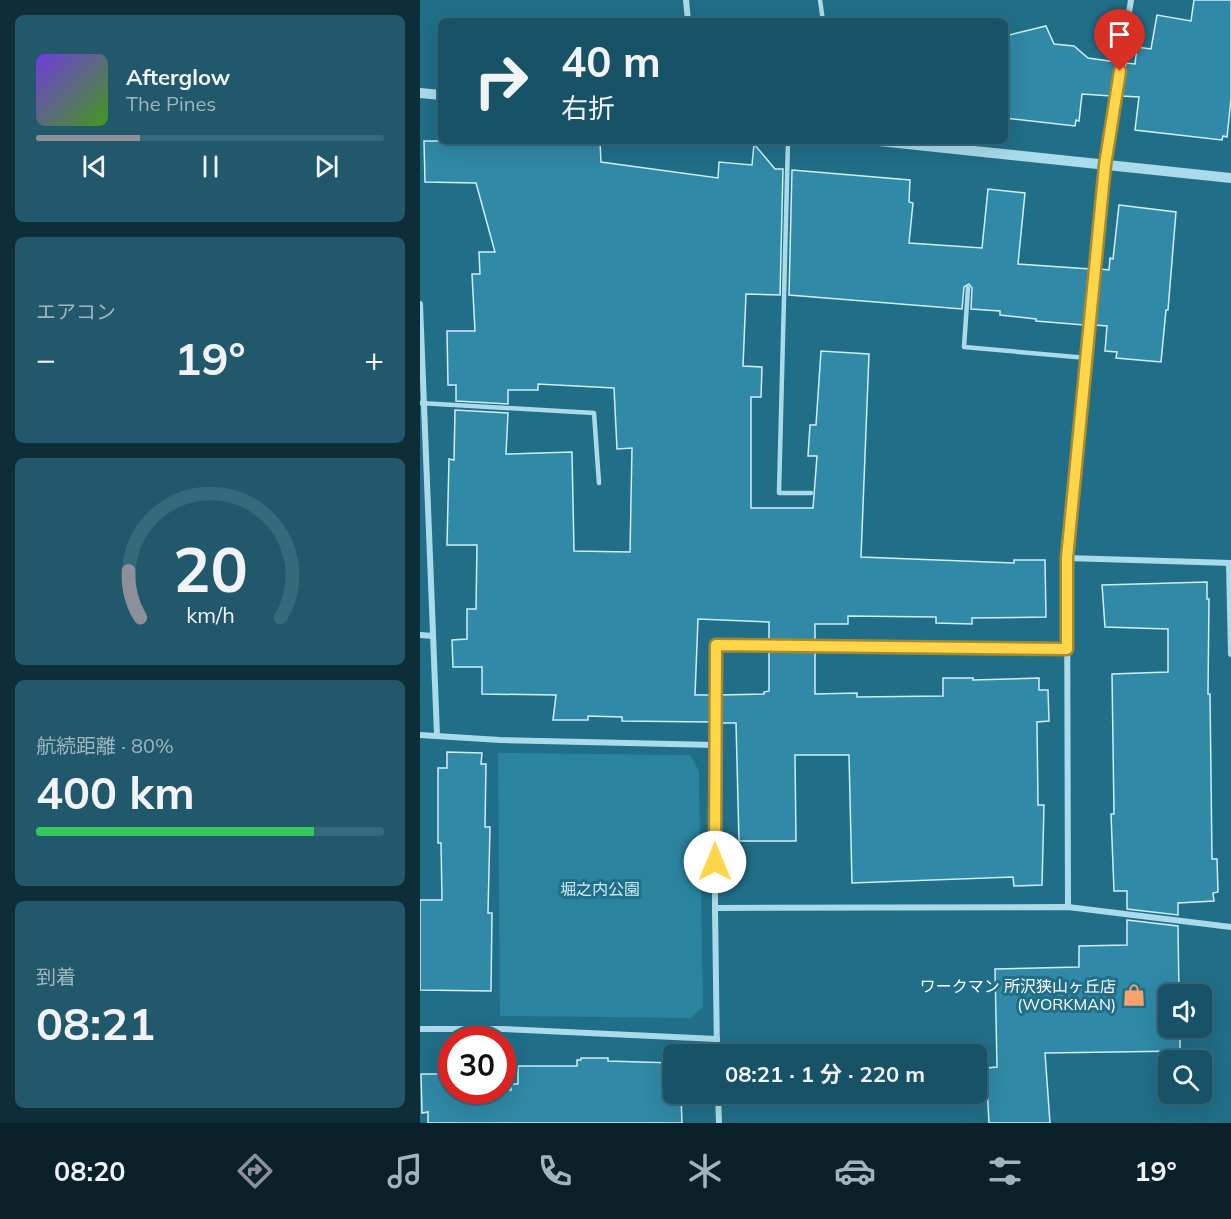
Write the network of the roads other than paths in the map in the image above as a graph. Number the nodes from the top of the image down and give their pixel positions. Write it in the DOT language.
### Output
graph roads {
  1 [pos="686,0"];
  2 [pos="820,0"];
  3 [pos="1131,0"];
  4 [pos="688,18"];
  5 [pos="823,18"];
  6 [pos="420,93"];
  7 [pos="438,95"];
  8 [pos="788,144"];
  9 [pos="907,144"];
  10 [pos="1105,165"];
  11 [pos="1231,178"];
  12 [pos="968,288"];
  13 [pos="420,304"];
  14 [pos="1087,358"];
  15 [pos="422,403"];
  16 [pos="599,483"];
  17 [pos="811,493"];
  18 [pos="1067,558"];
  19 [pos="1230,563"];
  20 [pos="420,635"];
  21 [pos="433,636"];
  22 [pos="1067,649"];
  23 [pos="1231,654"];
  24 [pos="420,735"];
  25 [pos="436,735"];
  26 [pos="715,745"];
  27 [pos="1068,907"];
  28 [pos="715,909"];
  29 [pos="1231,927"];
  30 [pos="420,1029"];
  31 [pos="717,1039"];
  32 [pos="717,1044"];
  33 [pos="718,1104"];
  34 [pos="719,1123"];
  1 -- 4 [label="street"];
  2 -- 5 [label="lane"];
  3 -- 10 [label="street"];
  6 -- 7 [label="street"];
  8 -- 17 [label="lane"];
  9 -- 10 [label="street"];
  10 -- 11 [label="street"];
  10 -- 14 [label="street"];
  12 -- 14 [label="lane"];
  13 -- 15 [label="street"];
  14 -- 18 [label="street"];
  15 -- 16 [label="lane"];
  15 -- 21 [label="street"];
  18 -- 19 [label="street"];
  18 -- 22 [label="street"];
  19 -- 23 [label="street"];
  20 -- 21 [label="street"];
  21 -- 25 [label="street"];
  22 -- 26 [label="street"];
  22 -- 27 [label="street"];
  24 -- 25 [label="street"];
  25 -- 26 [label="street"];
  26 -- 28 [label="street"];
  27 -- 28 [label="street"];
  27 -- 29 [label="street"];
  28 -- 31 [label="street"];
  30 -- 31 [label="street"];
  31 -- 32 [label="street"];
  33 -- 34 [label="street"];
}
